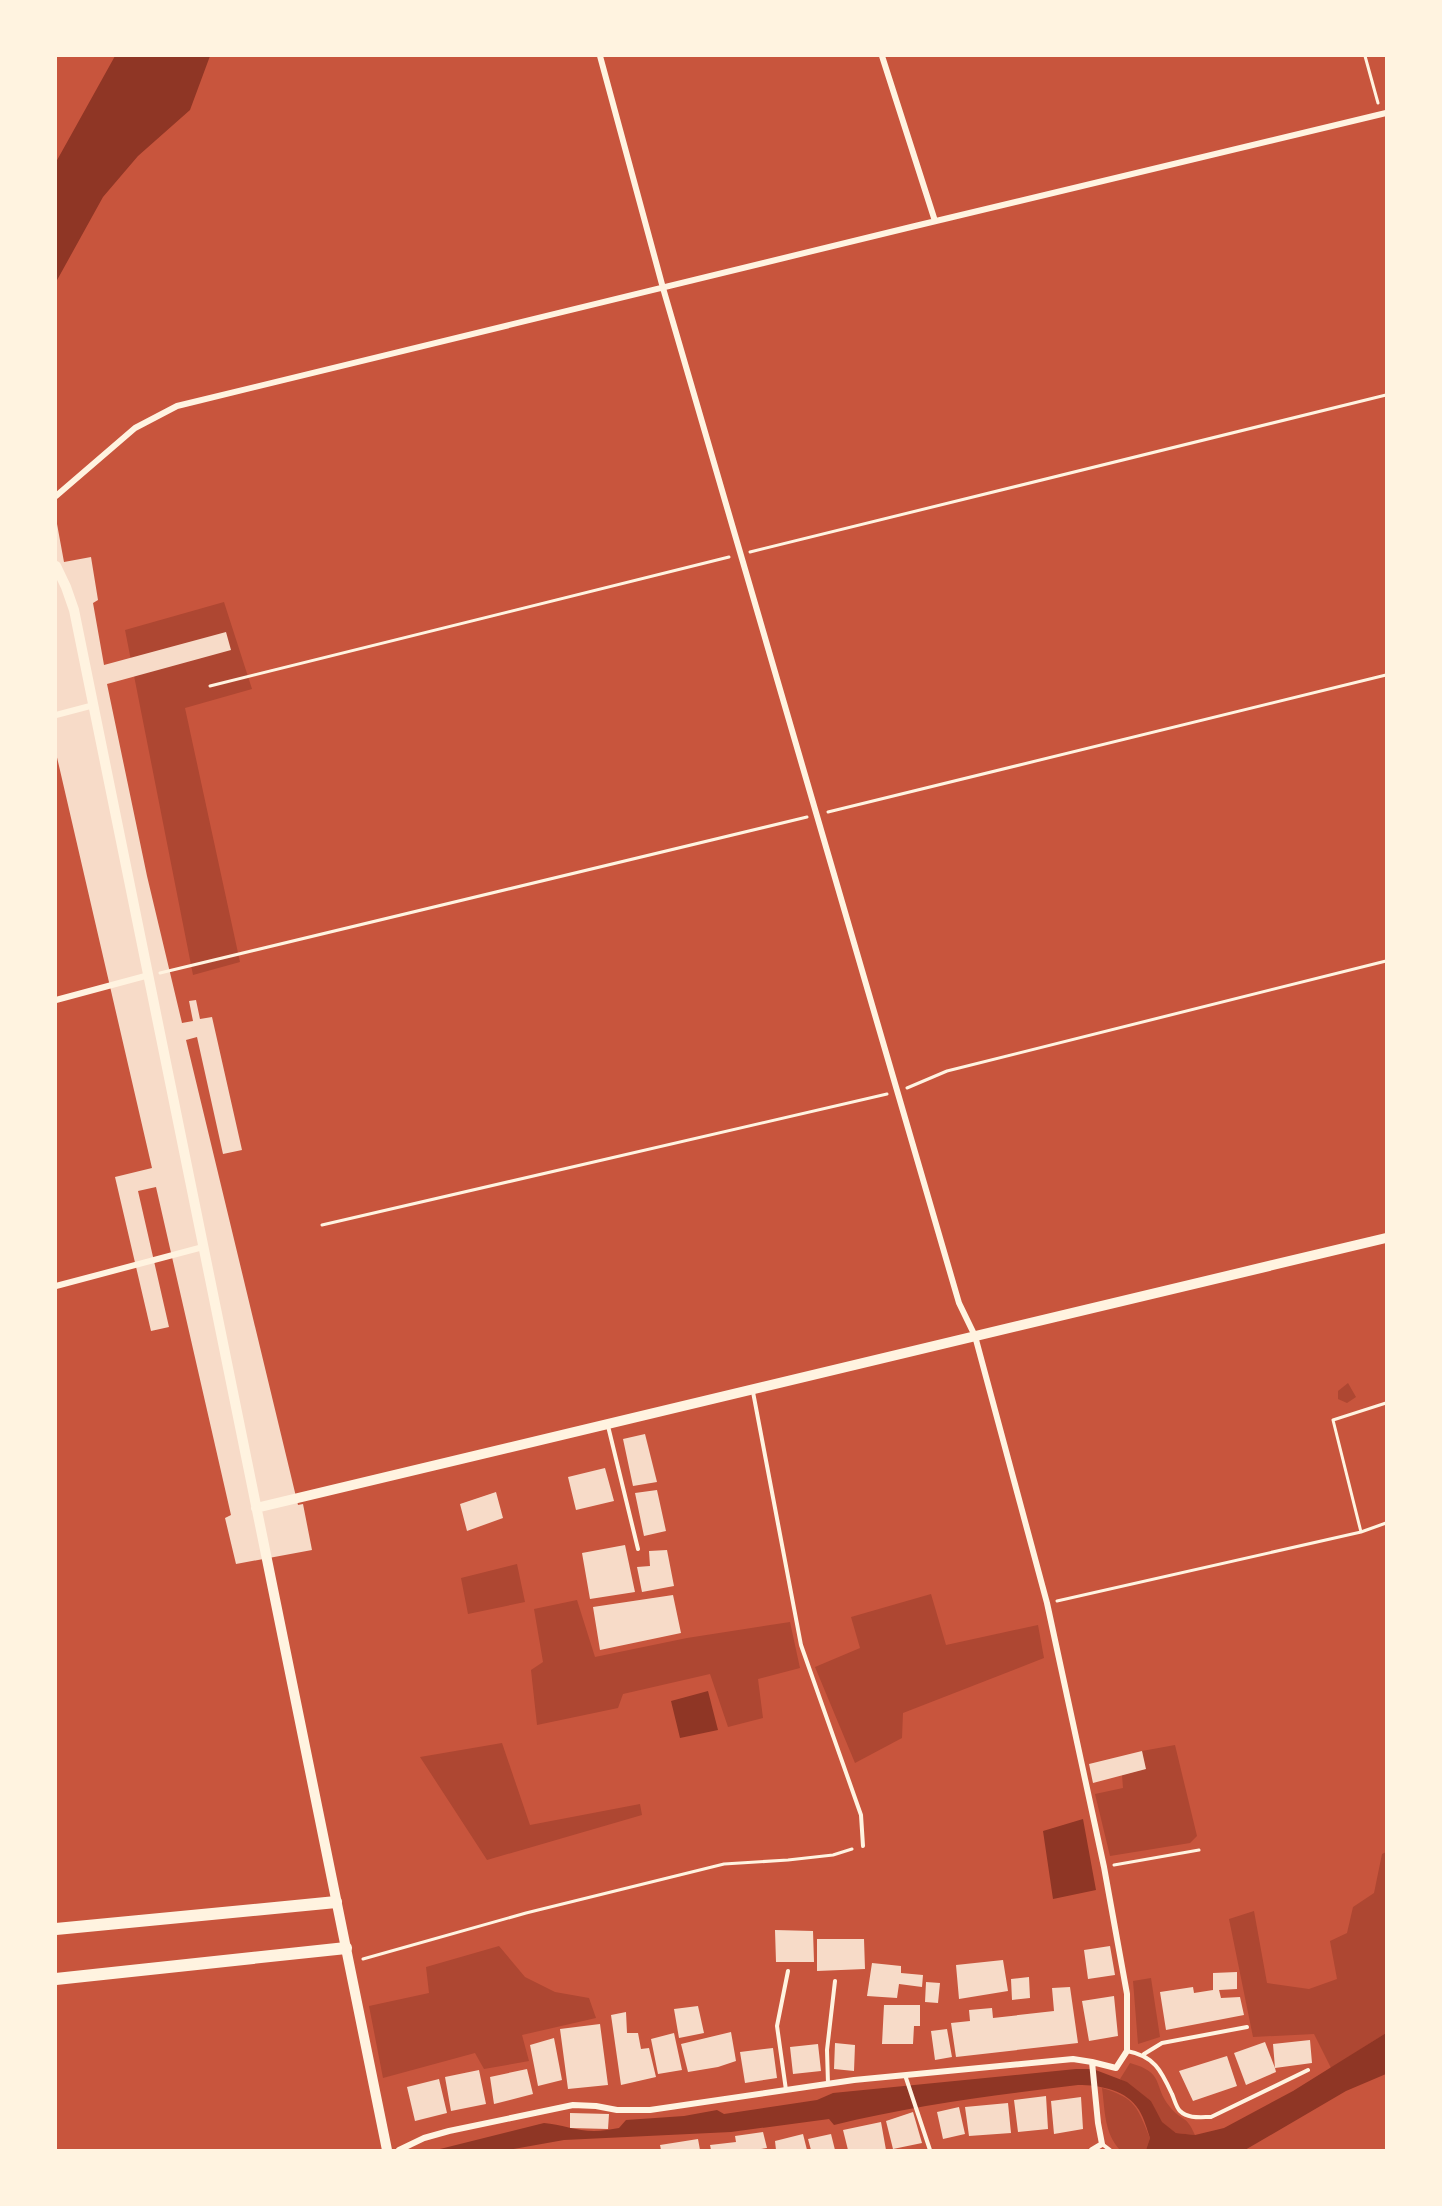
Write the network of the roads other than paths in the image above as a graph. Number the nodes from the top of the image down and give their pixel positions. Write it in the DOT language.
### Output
graph roads {
  1 [pos="600,56"];
  2 [pos="882,56"];
  3 [pos="1384,114"];
  4 [pos="935,221"];
  5 [pos="663,288"];
  6 [pos="56,496"];
  7 [pos="56,566"];
  8 [pos="94,705"];
  9 [pos="56,715"];
  10 [pos="150,975"];
  11 [pos="56,1000"];
  12 [pos="1386,1238"];
  13 [pos="203,1247"];
  14 [pos="56,1287"];
  15 [pos="975,1336"];
  16 [pos="753,1388"];
  17 [pos="607,1423"];
  18 [pos="256,1508"];
  19 [pos="638,1550"];
  20 [pos="864,1846"];
  21 [pos="336,1902"];
  22 [pos="56,1929"];
  23 [pos="346,1948"];
  24 [pos="788,1971"];
  25 [pos="56,1979"];
  26 [pos="835,1981"];
  27 [pos="1247,2027"];
  28 [pos="1127,2051"];
  29 [pos="1144,2054"];
  30 [pos="1093,2064"];
  31 [pos="1308,2070"];
  32 [pos="906,2078"];
  33 [pos="828,2084"];
  34 [pos="786,2090"];
  35 [pos="1102,2144"];
  36 [pos="387,2151"];
  37 [pos="399,2151"];
  38 [pos="930,2151"];
  39 [pos="1092,2151"];
  40 [pos="1110,2151"];
  1 -- 5 [label="street"];
  2 -- 4 [label="street"];
  3 -- 4 [label="street"];
  4 -- 5 [label="street"];
  5 -- 6 [label="street"];
  5 -- 15 [label="street"];
  7 -- 8 [label="street"];
  8 -- 9 [label="street"];
  8 -- 10 [label="street"];
  10 -- 11 [label="street"];
  10 -- 13 [label="street"];
  12 -- 15 [label="street"];
  13 -- 14 [label="street"];
  13 -- 18 [label="street"];
  15 -- 16 [label="street"];
  15 -- 28 [label="street"];
  16 -- 17 [label="street"];
  16 -- 20 [label="lane"];
  17 -- 18 [label="street"];
  17 -- 19 [label="lane"];
  18 -- 23 [label="street"];
  21 -- 22 [label="main road"];
  23 -- 25 [label="main road"];
  23 -- 36 [label="street"];
  24 -- 34 [label="lane"];
  26 -- 33 [label="lane"];
  27 -- 29 [label="lane"];
  28 -- 29 [label="lane"];
  28 -- 30 [label="street"];
  29 -- 31 [label="lane"];
  30 -- 32 [label="street"];
  30 -- 35 [label="street"];
  32 -- 33 [label="street"];
  32 -- 38 [label="lane"];
  33 -- 34 [label="street"];
  34 -- 37 [label="street"];
  35 -- 39 [label="street"];
  35 -- 40 [label="lane"];
}
